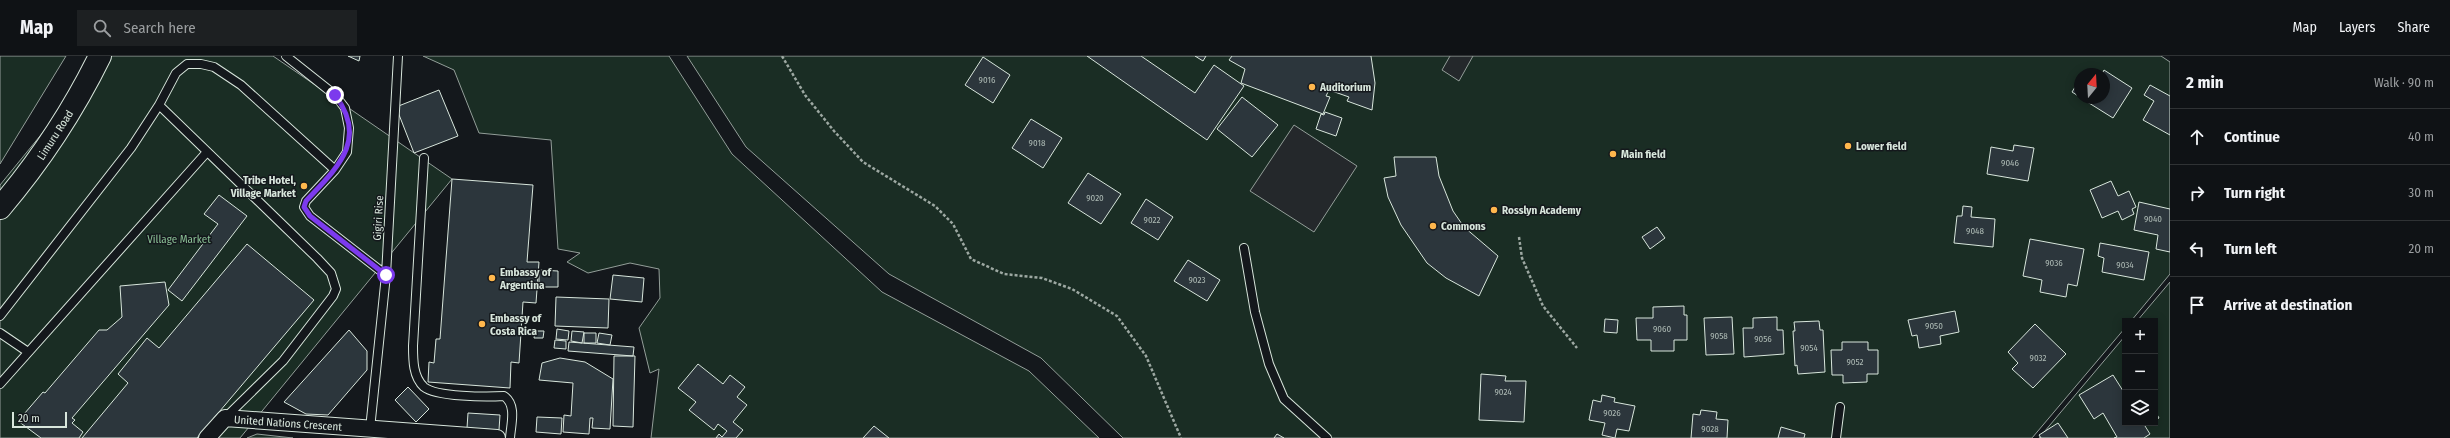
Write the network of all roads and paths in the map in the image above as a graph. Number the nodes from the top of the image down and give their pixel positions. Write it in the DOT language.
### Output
graph roads {
  1 [pos="100,56"];
  2 [pos="286,56"];
  3 [pos="398,56"];
  4 [pos="782,56"];
  5 [pos="158,106"];
  6 [pos="207,152"];
  7 [pos="424,158"];
  8 [pos="335,170"];
  9 [pos="0,208"];
  10 [pos="1519,237"];
  11 [pos="1244,248"];
  12 [pos="386,275"];
  13 [pos="0,316"];
  14 [pos="0,333"];
  15 [pos="1577,348"];
  16 [pos="28,352"];
  17 [pos="0,384"];
  18 [pos="1840,406"];
  19 [pos="225,418"];
  20 [pos="370,429"];
  21 [pos="207,438"];
  22 [pos="497,438"];
  23 [pos="510,438"];
  24 [pos="1181,438"];
  25 [pos="1327,438"];
  26 [pos="1836,438"];
  1 -- 9 [label="main road, Limuru Road"];
  2 -- 8 [label="lane"];
  3 -- 12 [label="lane, Gigiri Rise"];
  4 -- 24 [label="path"];
  5 -- 6 [label="lane"];
  5 -- 8 [label="lane"];
  5 -- 13 [label="lane"];
  6 -- 16 [label="lane"];
  6 -- 19 [label="lane"];
  7 -- 23 [label="lane"];
  8 -- 12 [label="lane"];
  10 -- 15 [label="path"];
  11 -- 25 [label="lane"];
  12 -- 20 [label="lane, Gigiri Rise"];
  14 -- 16 [label="lane"];
  16 -- 17 [label="lane"];
  18 -- 26 [label="lane"];
  19 -- 20 [label="street, United Nations Crescent"];
  19 -- 21 [label="street, United Nations Crescent"];
  20 -- 22 [label="street, United Nations Crescent"];
}
